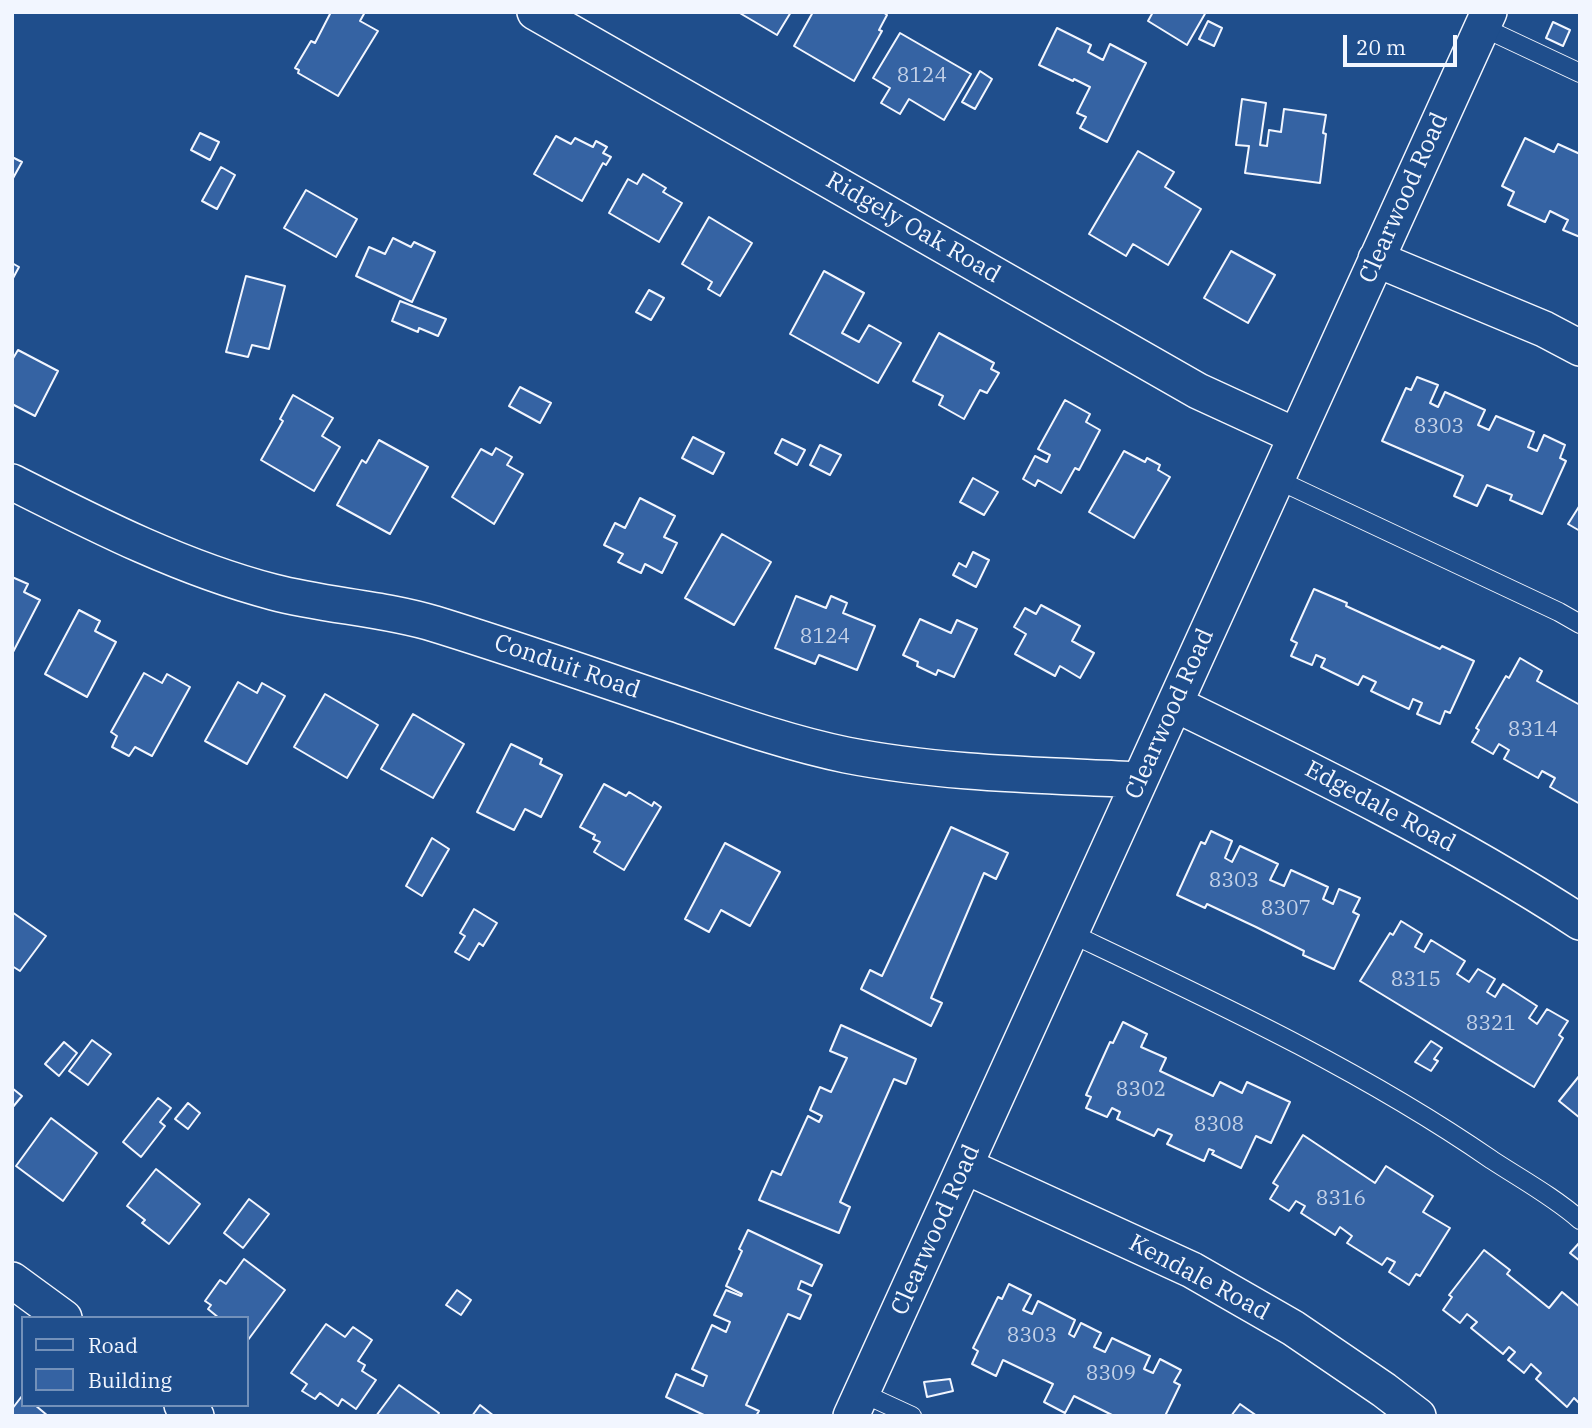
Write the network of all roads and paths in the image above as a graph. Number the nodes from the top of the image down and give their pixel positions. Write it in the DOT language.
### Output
graph roads {
  1 [pos="535,12"];
  2 [pos="1485,20"];
  3 [pos="1580,73"];
  4 [pos="1376,259"];
  5 [pos="1580,348"];
  6 [pos="1296,436"];
  7 [pos="1276,480"];
  8 [pos="12,482"];
  9 [pos="1580,624"];
  10 [pos="1175,704"];
  11 [pos="1140,780"];
  12 [pos="1580,922"];
  13 [pos="1070,933"];
  14 [pos="965,1166"];
  15 [pos="1580,1220"];
  16 [pos="12,1280"];
  17 [pos="61,1316"];
  18 [pos="856,1404"];
  19 [pos="912,1416"];
  20 [pos="1418,1416"];
  1 -- 6 [label="street, Ridgely Oak Road"];
  2 -- 3 [label="lane"];
  2 -- 4 [label="street, Clearwood Road"];
  4 -- 5 [label="street"];
  4 -- 6 [label="street, Clearwood Road"];
  6 -- 7 [label="street, Clearwood Road"];
  7 -- 9 [label="lane"];
  7 -- 10 [label="street, Clearwood Road"];
  8 -- 11 [label="street, Conduit Road"];
  10 -- 11 [label="street, Clearwood Road"];
  10 -- 12 [label="street, Edgedale Road"];
  11 -- 13 [label="street, Clearwood Road"];
  13 -- 14 [label="street, Clearwood Road"];
  13 -- 15 [label="lane"];
  14 -- 18 [label="street, Clearwood Road"];
  14 -- 20 [label="street, Kendale Road"];
  16 -- 17 [label="street"];
  18 -- 19 [label="lane"];
}
